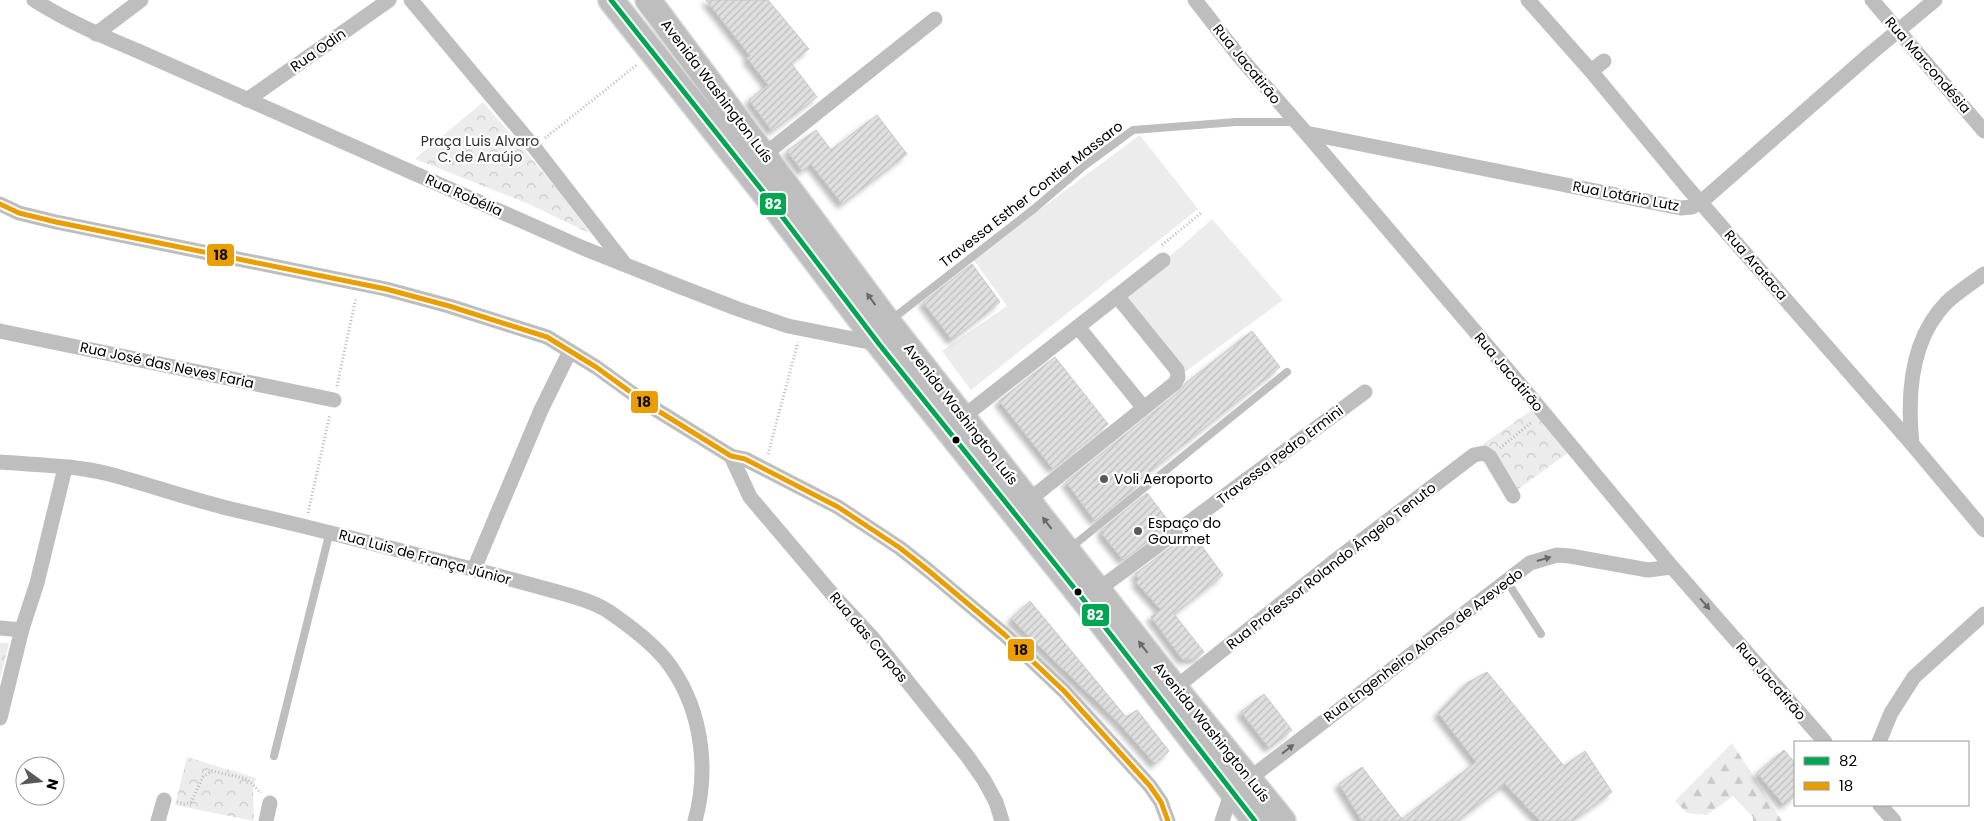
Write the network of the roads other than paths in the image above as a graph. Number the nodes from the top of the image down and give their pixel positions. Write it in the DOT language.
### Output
graph roads {
  1 [pos="34,0"];
  2 [pos="141,0"];
  3 [pos="388,0"];
  4 [pos="411,0"];
  5 [pos="611,0"];
  6 [pos="648,0"];
  7 [pos="1195,0"];
  8 [pos="1528,0"];
  9 [pos="1872,0"];
  10 [pos="1935,0"];
  11 [pos="935,19"];
  12 [pos="1899,31"];
  13 [pos="96,34"];
  14 [pos="1604,61"];
  15 [pos="1591,71"];
  16 [pos="247,100"];
  17 [pos="1295,122"];
  18 [pos="1984,131"];
  19 [pos="1306,133"];
  20 [pos="764,155"];
  21 [pos="1701,202"];
  22 [pos="0,204"];
  23 [pos="1164,260"];
  24 [pos="625,264"];
  25 [pos="1984,274"];
  26 [pos="1117,296"];
  27 [pos="1078,327"];
  28 [pos="0,331"];
  29 [pos="883,333"];
  30 [pos="570,351"];
  31 [pos="1287,372"];
  32 [pos="1364,392"];
  33 [pos="334,400"];
  34 [pos="1143,407"];
  35 [pos="963,417"];
  36 [pos="1912,444"];
  37 [pos="731,456"];
  38 [pos="0,462"];
  39 [pos="65,468"];
  40 [pos="1513,496"];
  41 [pos="1029,500"];
  42 [pos="1984,530"];
  43 [pos="330,531"];
  44 [pos="1068,550"];
  45 [pos="1672,567"];
  46 [pos="474,569"];
  47 [pos="1506,580"];
  48 [pos="1099,589"];
  49 [pos="1984,614"];
  50 [pos="0,628"];
  51 [pos="22,630"];
  52 [pos="1541,634"];
  53 [pos="1175,688"];
  54 [pos="0,718"];
  55 [pos="1824,741"];
  56 [pos="1879,741"];
  57 [pos="274,756"];
  58 [pos="1241,785"];
  59 [pos="164,800"];
  60 [pos="270,803"];
  61 [pos="1881,806"];
  62 [pos="158,821"];
  63 [pos="266,821"];
  64 [pos="695,821"];
  65 [pos="1002,821"];
  66 [pos="1168,821"];
  67 [pos="1222,821"];
  68 [pos="1255,821"];
  69 [pos="1283,821"];
  70 [pos="1894,821"];
  1 -- 13 [label="street, Rua Robélia"];
  2 -- 13 [label="street"];
  3 -- 16 [label="street, Rua Odin"];
  4 -- 24 [label="street"];
  5 -- 29 [label="highway, Avenida Washington Luís"];
  6 -- 20 [label="highway, Avenida Washington Luís"];
  7 -- 17 [label="street, Rua Jacatirão"];
  8 -- 15 [label="street, Rua Arataca"];
  9 -- 12 [label="street, Rua Marcondésia"];
  10 -- 12 [label="street, Rua Lotário Lutz"];
  11 -- 20 [label="street"];
  12 -- 18 [label="street, Rua Marcondésia"];
  12 -- 21 [label="street, Rua Lotário Lutz"];
  13 -- 16 [label="street, Rua Robélia"];
  14 -- 15 [label="street"];
  15 -- 21 [label="street, Rua Arataca"];
  16 -- 24 [label="street, Rua Robélia"];
  17 -- 19 [label="street, Rua Jacatirão"];
  17 -- 29 [label="lane, Travessa Esther Contier Massaro"];
  19 -- 21 [label="street, Rua Lotário Lutz"];
  19 -- 45 [label="street, Rua Jacatirão"];
  29 -- 20 [label="highway, Avenida Washington Luís, one-way"];
  21 -- 36 [label="street, Rua Arataca"];
  22 -- 30 [label="street"];
  23 -- 26 [label="street"];
  24 -- 29 [label="street, Rua Robélia"];
  25 -- 36 [label="street"];
  26 -- 27 [label="street"];
  26 -- 34 [label="street"];
  27 -- 34 [label="street"];
  27 -- 35 [label="street"];
  28 -- 33 [label="street, Rua José das Neves Faria"];
  29 -- 35 [label="highway, Avenida Washington Luís"];
  29 -- 58 [label="highway, Avenida Washington Luís"];
  30 -- 37 [label="street"];
  30 -- 46 [label="street"];
  31 -- 44 [label="lane"];
  32 -- 48 [label="street, Travessa Pedro Ermini"];
  34 -- 41 [label="street"];
  35 -- 41 [label="highway, Avenida Washington Luís"];
  36 -- 42 [label="street, Rua Arataca"];
  37 -- 65 [label="street, Rua das Carpas"];
  37 -- 66 [label="street"];
  38 -- 39 [label="street, Rua Luis de França Júnior"];
  39 -- 43 [label="street, Rua Luis de França Júnior"];
  39 -- 51 [label="street"];
  40 -- 53 [label="street, Rua Professor Rolando Ângelo Tenuto"];
  44 -- 41 [label="highway, Avenida Washington Luís, one-way"];
  43 -- 46 [label="street, Rua Luis de França Júnior"];
  43 -- 57 [label="lane"];
  44 -- 48 [label="highway, Avenida Washington Luís"];
  47 -- 45 [label="street, Rua Engenheiro Alonso de Azevedo, one-way"];
  45 -- 55 [label="street, Rua Jacatirão, one-way"];
  46 -- 64 [label="street, Rua Luis de França Júnior"];
  47 -- 52 [label="lane"];
  58 -- 47 [label="street, Rua Engenheiro Alonso de Azevedo, one-way"];
  53 -- 48 [label="highway, Avenida Washington Luís, one-way"];
  49 -- 56 [label="street"];
  50 -- 51 [label="street"];
  51 -- 54 [label="street"];
  53 -- 58 [label="highway, Avenida Washington Luís"];
  58 -- 67 [label="street"];
  58 -- 68 [label="highway, Avenida Washington Luís"];
  58 -- 69 [label="highway, Avenida Washington Luís"];
  59 -- 62 [label="street"];
  60 -- 63 [label="street"];
  61 -- 70 [label="street"];
}
